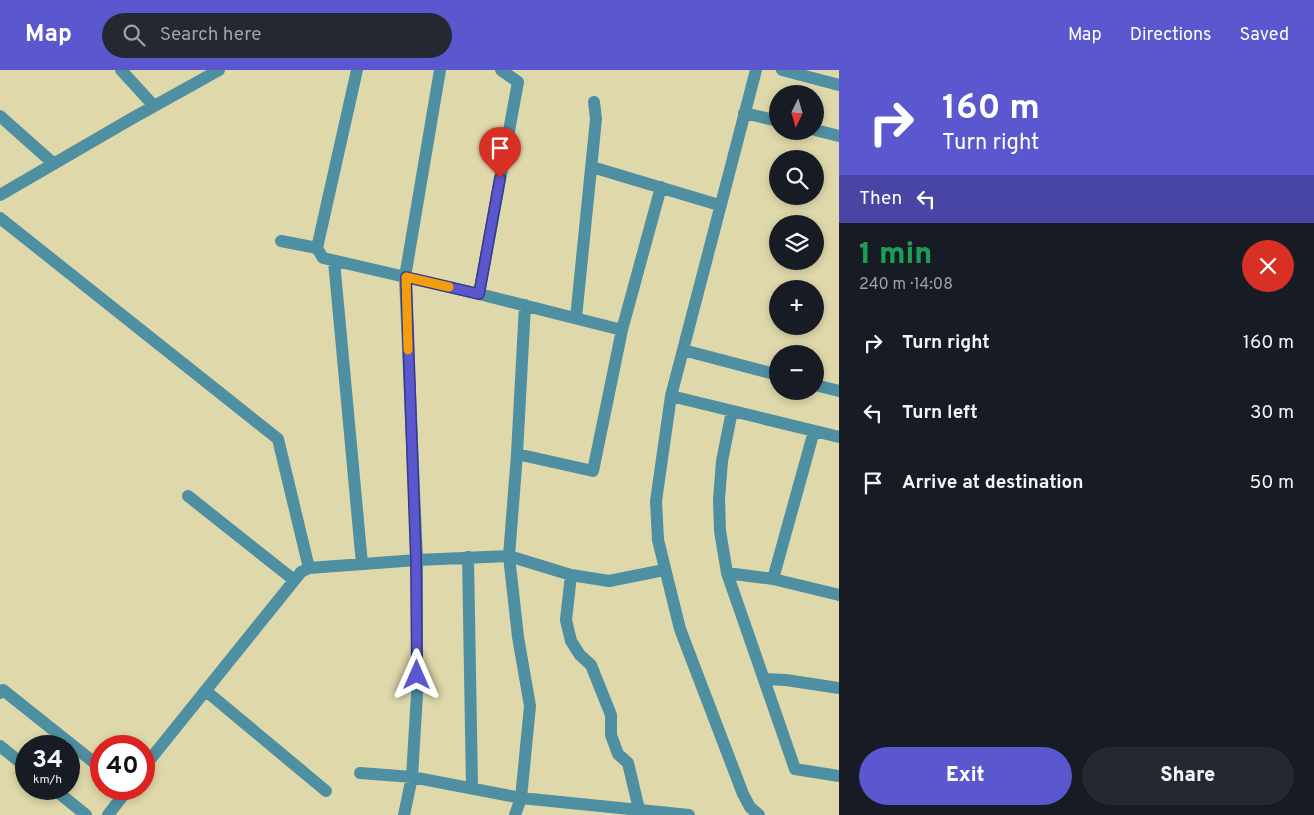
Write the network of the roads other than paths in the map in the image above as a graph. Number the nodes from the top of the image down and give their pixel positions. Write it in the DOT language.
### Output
graph roads {
  1 [pos="121,70"];
  2 [pos="219,70"];
  3 [pos="357,70"];
  4 [pos="440,70"];
  5 [pos="501,70"];
  6 [pos="756,70"];
  7 [pos="782,70"];
  8 [pos="839,85"];
  9 [pos="594,102"];
  10 [pos="154,106"];
  11 [pos="744,113"];
  12 [pos="0,116"];
  13 [pos="769,119"];
  14 [pos="824,132"];
  15 [pos="839,136"];
  16 [pos="54,164"];
  17 [pos="592,167"];
  18 [pos="661,187"];
  19 [pos="0,195"];
  20 [pos="719,205"];
  21 [pos="0,218"];
  22 [pos="281,241"];
  23 [pos="317,248"];
  24 [pos="334,261"];
  25 [pos="406,277"];
  26 [pos="479,294"];
  27 [pos="525,305"];
  28 [pos="576,318"];
  29 [pos="622,330"];
  30 [pos="683,350"];
  31 [pos="769,373"];
  32 [pos="824,387"];
  33 [pos="839,391"];
  34 [pos="671,396"];
  35 [pos="732,411"];
  36 [pos="814,431"];
  37 [pos="839,437"];
  38 [pos="517,454"];
  39 [pos="188,496"];
  40 [pos="509,556"];
  41 [pos="468,557"];
  42 [pos="416,560"];
  43 [pos="362,564"];
  44 [pos="309,568"];
  45 [pos="664,570"];
  46 [pos="726,574"];
  47 [pos="572,575"];
  48 [pos="773,579"];
  49 [pos="294,580"];
  50 [pos="839,596"];
  51 [pos="764,679"];
  52 [pos="839,688"];
  53 [pos="206,691"];
  54 [pos="0,693"];
  55 [pos="0,746"];
  56 [pos="155,754"];
  57 [pos="15,758"];
  58 [pos="90,759"];
  59 [pos="360,773"];
  60 [pos="839,776"];
  61 [pos="412,777"];
  62 [pos="472,787"];
  63 [pos="326,791"];
  64 [pos="521,798"];
  65 [pos="68,800"];
  66 [pos="120,800"];
  67 [pos="564,809"];
  68 [pos="639,809"];
  69 [pos="86,815"];
  70 [pos="108,815"];
  71 [pos="404,815"];
  72 [pos="514,815"];
  73 [pos="689,815"];
  74 [pos="759,815"];
  1 -- 10 [label="street"];
  2 -- 10 [label="street"];
  3 -- 23 [label="street"];
  4 -- 25 [label="street"];
  5 -- 26 [label="street"];
  6 -- 11 [label="street"];
  7 -- 8 [label="street"];
  9 -- 17 [label="street"];
  10 -- 16 [label="street"];
  11 -- 13 [label="street"];
  11 -- 20 [label="street"];
  12 -- 16 [label="street"];
  14 -- 15 [label="street"];
  16 -- 19 [label="street"];
  17 -- 18 [label="street"];
  17 -- 28 [label="street"];
  18 -- 20 [label="street"];
  18 -- 29 [label="street"];
  20 -- 30 [label="street"];
  21 -- 44 [label="street"];
  22 -- 23 [label="street"];
  23 -- 24 [label="street"];
  24 -- 25 [label="street"];
  24 -- 43 [label="street"];
  25 -- 26 [label="street"];
  25 -- 42 [label="street"];
  26 -- 27 [label="street"];
  27 -- 28 [label="street"];
  27 -- 38 [label="street"];
  28 -- 29 [label="street"];
  29 -- 38 [label="street"];
  30 -- 31 [label="street"];
  30 -- 34 [label="street"];
  32 -- 33 [label="street"];
  34 -- 35 [label="street"];
  34 -- 45 [label="street"];
  35 -- 36 [label="street"];
  35 -- 46 [label="street"];
  36 -- 37 [label="street"];
  36 -- 48 [label="street"];
  38 -- 40 [label="street"];
  39 -- 49 [label="street"];
  40 -- 41 [label="street"];
  40 -- 47 [label="street"];
  40 -- 64 [label="street"];
  41 -- 42 [label="street"];
  41 -- 62 [label="street"];
  42 -- 43 [label="street"];
  42 -- 61 [label="street"];
  43 -- 44 [label="street"];
  44 -- 49 [label="street"];
  45 -- 47 [label="street"];
  45 -- 74 [label="street"];
  46 -- 48 [label="street"];
  46 -- 51 [label="street"];
  47 -- 68 [label="street"];
  48 -- 50 [label="street"];
  49 -- 53 [label="street"];
  51 -- 52 [label="street"];
  51 -- 60 [label="street"];
  53 -- 56 [label="street"];
  53 -- 63 [label="street"];
  54 -- 58 [label="street"];
  55 -- 57 [label="street"];
  59 -- 61 [label="street"];
  61 -- 62 [label="street"];
  61 -- 71 [label="street"];
  62 -- 64 [label="street"];
  64 -- 67 [label="street"];
  64 -- 72 [label="street"];
  65 -- 69 [label="street"];
  66 -- 70 [label="street"];
  67 -- 68 [label="street"];
  68 -- 73 [label="street"];
}
